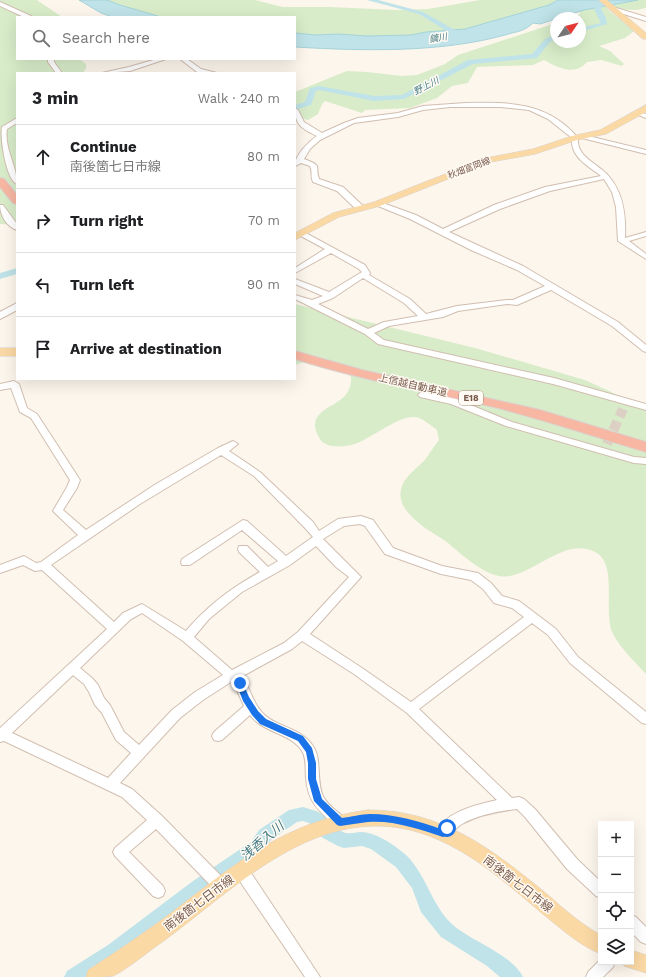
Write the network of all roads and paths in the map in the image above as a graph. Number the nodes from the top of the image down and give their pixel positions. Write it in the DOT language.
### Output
graph roads {
  1 [pos="602,0"];
  2 [pos="0,4"];
  3 [pos="612,8"];
  4 [pos="27,16"];
  5 [pos="646,19"];
  6 [pos="646,37"];
  7 [pos="52,60"];
  8 [pos="140,60"];
  9 [pos="159,60"];
  10 [pos="184,60"];
  11 [pos="145,64"];
  12 [pos="131,71"];
  13 [pos="58,72"];
  14 [pos="118,72"];
  15 [pos="206,72"];
  16 [pos="646,108"];
  17 [pos="296,112"];
  18 [pos="642,115"];
  19 [pos="15,121"];
  20 [pos="323,136"];
  21 [pos="579,137"];
  22 [pos="646,152"];
  23 [pos="298,162"];
  24 [pos="606,177"];
  25 [pos="16,180"];
  26 [pos="0,181"];
  27 [pos="0,194"];
  28 [pos="16,200"];
  29 [pos="377,204"];
  30 [pos="0,207"];
  31 [pos="360,208"];
  32 [pos="16,212"];
  33 [pos="16,227"];
  34 [pos="443,232"];
  35 [pos="298,234"];
  36 [pos="646,234"];
  37 [pos="622,241"];
  38 [pos="330,250"];
  39 [pos="646,257"];
  40 [pos="296,270"];
  41 [pos="365,276"];
  42 [pos="296,282"];
  43 [pos="551,287"];
  44 [pos="330,296"];
  45 [pos="296,297"];
  46 [pos="312,303"];
  47 [pos="16,307"];
  48 [pos="0,316"];
  49 [pos="424,317"];
  50 [pos="368,332"];
  51 [pos="296,348"];
  52 [pos="646,349"];
  53 [pos="0,352"];
  54 [pos="16,352"];
  55 [pos="296,355"];
  56 [pos="0,387"];
  57 [pos="422,395"];
  58 [pos="646,407"];
  59 [pos="646,438"];
  60 [pos="233,444"];
  61 [pos="646,447"];
  62 [pos="221,450"];
  63 [pos="646,462"];
  64 [pos="85,535"];
  65 [pos="318,538"];
  66 [pos="243,549"];
  67 [pos="186,562"];
  68 [pos="286,562"];
  69 [pos="44,565"];
  70 [pos="0,569"];
  71 [pos="267,572"];
  72 [pos="532,617"];
  73 [pos="114,629"];
  74 [pos="302,635"];
  75 [pos="187,638"];
  76 [pos="72,668"];
  77 [pos="232,677"];
  78 [pos="251,707"];
  79 [pos="411,709"];
  80 [pos="646,719"];
  81 [pos="1,735"];
  82 [pos="218,736"];
  83 [pos="140,753"];
  84 [pos="110,785"];
  85 [pos="510,804"];
  86 [pos="156,820"];
  87 [pos="337,823"];
  88 [pos="443,833"];
  89 [pos="242,872"];
  90 [pos="214,879"];
  91 [pos="598,888"];
  92 [pos="158,891"];
  93 [pos="634,925"];
  94 [pos="646,937"];
  95 [pos="598,943"];
  96 [pos="634,960"];
  97 [pos="646,964"];
  98 [pos="605,965"];
  99 [pos="99,976"];
  100 [pos="313,977"];
  101 [pos="593,977"];
  1 -- 3 [label="main road"];
  2 -- 4 [label="street"];
  3 -- 5 [label="street"];
  3 -- 6 [label="main road"];
  7 -- 13 [label="street"];
  8 -- 11 [label="street"];
  9 -- 11 [label="street"];
  10 -- 15 [label="street"];
  11 -- 12 [label="street"];
  12 -- 14 [label="street"];
  16 -- 18 [label="main road, 秋畑富岡線"];
  17 -- 20 [label="street"];
  18 -- 21 [label="main road, 秋畑富岡線"];
  19 -- 25 [label="street"];
  20 -- 21 [label="street"];
  20 -- 23 [label="street"];
  21 -- 22 [label="street"];
  21 -- 24 [label="street"];
  21 -- 29 [label="main road, 秋畑富岡線"];
  23 -- 31 [label="street"];
  24 -- 34 [label="street"];
  24 -- 37 [label="street"];
  26 -- 28 [label="highway"];
  27 -- 32 [label="highway"];
  29 -- 31 [label="main road, 秋畑富岡線"];
  29 -- 34 [label="street"];
  30 -- 33 [label="street"];
  31 -- 35 [label="main road, 秋畑富岡線"];
  34 -- 43 [label="street"];
  35 -- 38 [label="street"];
  36 -- 37 [label="street"];
  37 -- 39 [label="street"];
  38 -- 40 [label="street"];
  38 -- 41 [label="street"];
  41 -- 44 [label="street"];
  41 -- 49 [label="street"];
  42 -- 44 [label="street"];
  43 -- 49 [label="street"];
  43 -- 52 [label="street"];
  44 -- 46 [label="street"];
  45 -- 46 [label="street"];
  46 -- 50 [label="street"];
  47 -- 48 [label="street"];
  49 -- 50 [label="street"];
  50 -- 58 [label="street"];
  51 -- 59 [label="highway, 上信越自動車道 / E18"];
  53 -- 54 [label="main road"];
  55 -- 61 [label="highway, 上信越自動車道 / E18"];
  56 -- 64 [label="street"];
  57 -- 63 [label="street"];
  60 -- 62 [label="street"];
  62 -- 64 [label="street"];
  62 -- 65 [label="street"];
  64 -- 69 [label="street"];
  65 -- 68 [label="street"];
  65 -- 72 [label="street"];
  65 -- 74 [label="street"];
  66 -- 71 [label="street"];
  67 -- 68 [label="street"];
  68 -- 71 [label="street"];
  69 -- 70 [label="street"];
  69 -- 73 [label="street"];
  71 -- 75 [label="street"];
  72 -- 79 [label="street"];
  72 -- 80 [label="street"];
  73 -- 75 [label="street"];
  73 -- 76 [label="street"];
  74 -- 77 [label="street"];
  74 -- 79 [label="street"];
  75 -- 77 [label="street"];
  76 -- 81 [label="street"];
  76 -- 83 [label="street"];
  77 -- 78 [label="street"];
  77 -- 83 [label="street"];
  78 -- 82 [label="street"];
  78 -- 87 [label="street"];
  79 -- 85 [label="street"];
  81 -- 84 [label="street"];
  83 -- 84 [label="street"];
  84 -- 86 [label="street"];
  85 -- 88 [label="street"];
  85 -- 91 [label="street"];
  86 -- 90 [label="street"];
  86 -- 92 [label="street"];
  87 -- 88 [label="main road, 南後箇七日市線"];
  87 -- 89 [label="main road, 南後箇七日市線"];
  88 -- 95 [label="main road, 南後箇七日市線"];
  89 -- 90 [label="main road, 南後箇七日市線"];
  89 -- 100 [label="street"];
  90 -- 99 [label="main road, 南後箇七日市線"];
  93 -- 94 [label="street"];
  96 -- 97 [label="main road"];
  98 -- 101 [label="street"];
}
